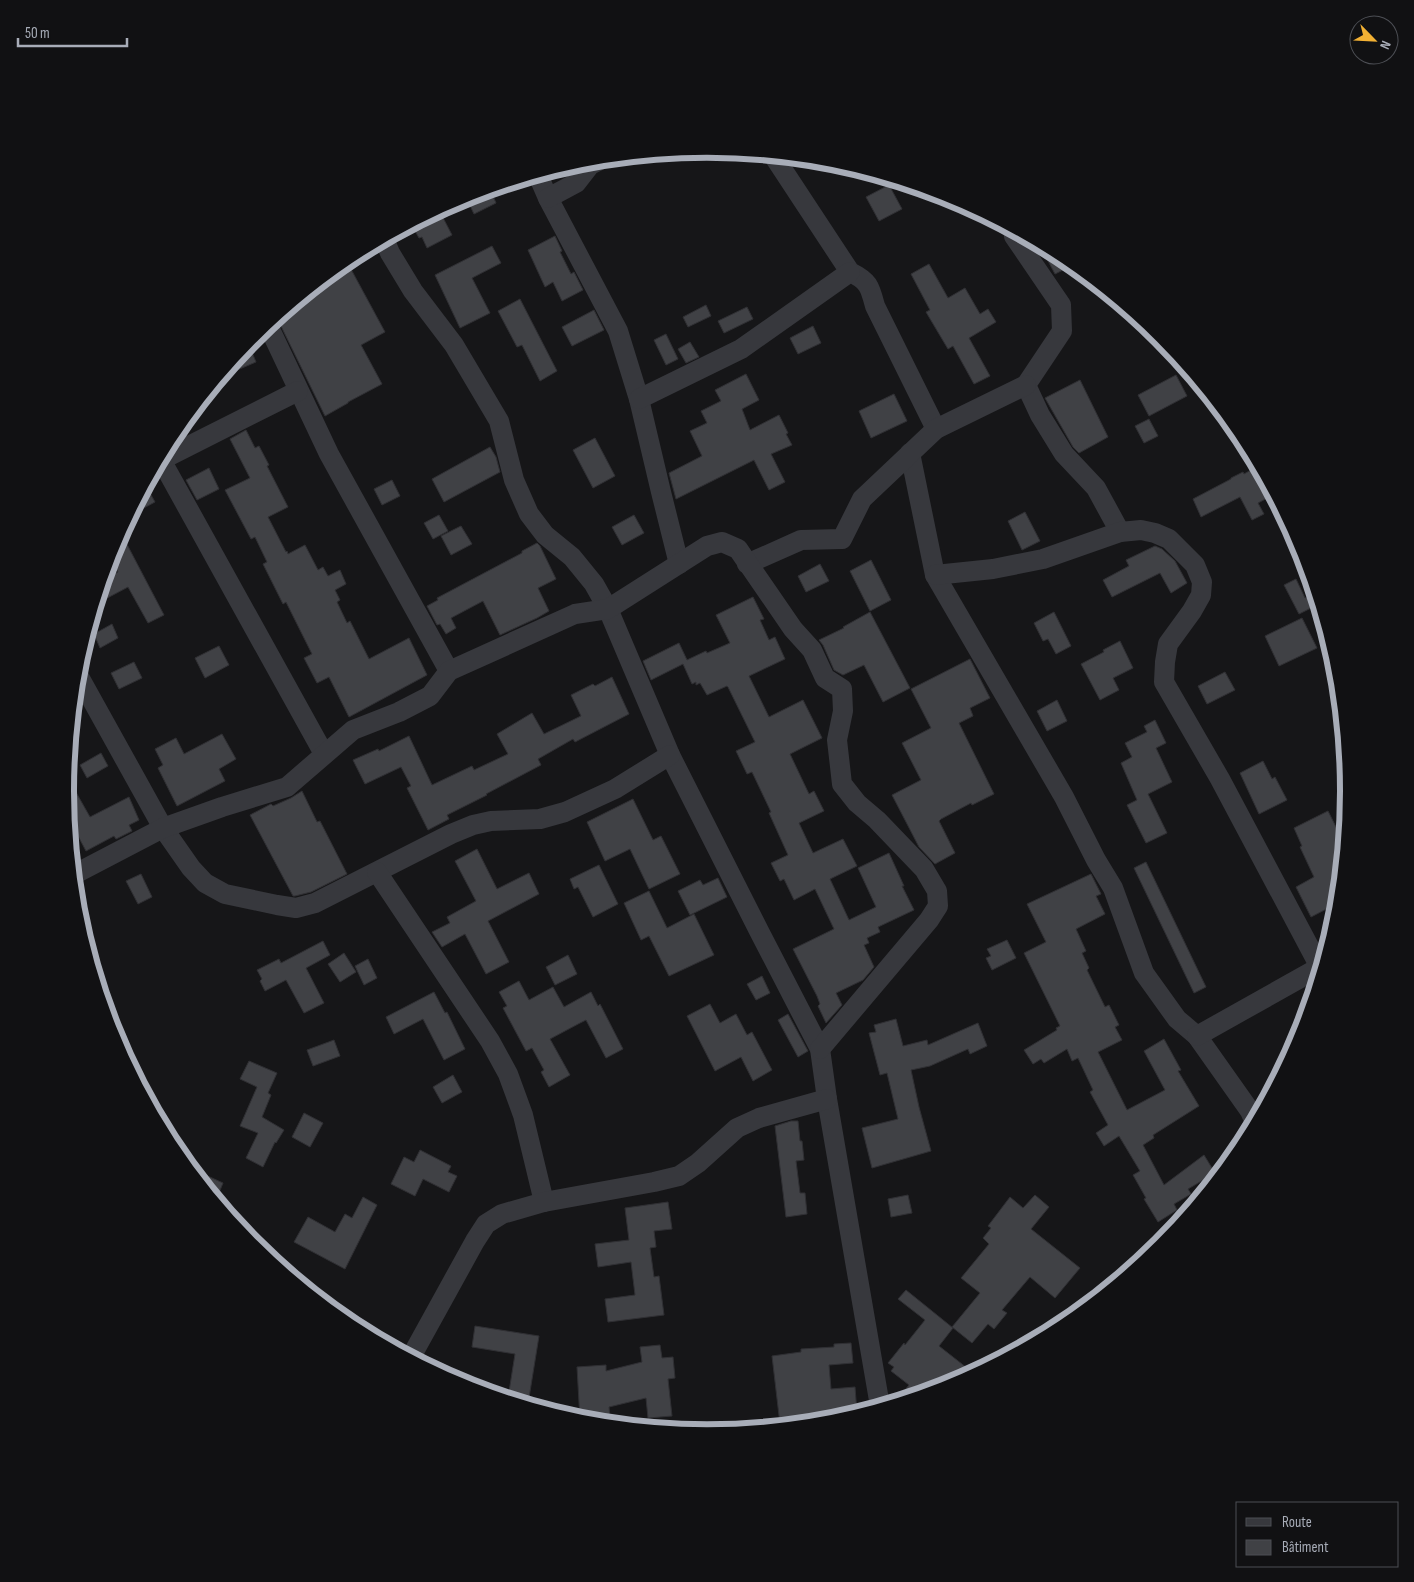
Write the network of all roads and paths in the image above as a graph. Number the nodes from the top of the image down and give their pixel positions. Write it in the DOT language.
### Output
graph roads {
  1 [pos="777,162"];
  2 [pos="587,169"];
  3 [pos="540,180"];
  4 [pos="548,198"];
  5 [pos="1016,239"];
  6 [pos="387,245"];
  7 [pos="850,272"];
  8 [pos="271,332"];
  9 [pos="1026,385"];
  10 [pos="298,391"];
  11 [pos="639,399"];
  12 [pos="936,429"];
  13 [pos="910,453"];
  14 [pos="171,454"];
  15 [pos="164,465"];
  16 [pos="1120,532"];
  17 [pos="679,564"];
  18 [pos="747,564"];
  19 [pos="935,575"];
  20 [pos="608,609"];
  21 [pos="449,672"];
  22 [pos="82,691"];
  23 [pos="324,754"];
  24 [pos="670,755"];
  25 [pos="162,828"];
  26 [pos="79,872"];
  27 [pos="377,872"];
  28 [pos="1317,962"];
  29 [pos="1314,971"];
  30 [pos="1197,1036"];
  31 [pos="820,1049"];
  32 [pos="827,1098"];
  33 [pos="1251,1114"];
  34 [pos="544,1202"];
  35 [pos="414,1352"];
  36 [pos="879,1401"];
  1 -- 7 [label="street"];
  2 -- 4 [label="street"];
  3 -- 4 [label="street"];
  4 -- 11 [label="street"];
  5 -- 9 [label="street"];
  6 -- 20 [label="street"];
  7 -- 11 [label="street"];
  7 -- 12 [label="street"];
  8 -- 10 [label="street"];
  9 -- 12 [label="street"];
  9 -- 16 [label="street"];
  10 -- 14 [label="street"];
  10 -- 21 [label="street"];
  11 -- 17 [label="street"];
  12 -- 13 [label="street"];
  13 -- 18 [label="street"];
  13 -- 19 [label="street"];
  15 -- 23 [label="street"];
  16 -- 19 [label="street"];
  16 -- 28 [label="street"];
  17 -- 18 [label="street"];
  17 -- 20 [label="street"];
  18 -- 31 [label="street"];
  19 -- 30 [label="street"];
  20 -- 21 [label="street"];
  20 -- 24 [label="street"];
  21 -- 23 [label="street"];
  22 -- 25 [label="street"];
  23 -- 25 [label="street"];
  24 -- 27 [label="street"];
  24 -- 31 [label="street"];
  25 -- 26 [label="street"];
  25 -- 27 [label="street"];
  27 -- 34 [label="street"];
  29 -- 30 [label="street"];
  30 -- 33 [label="street"];
  31 -- 32 [label="street"];
  32 -- 34 [label="street"];
  32 -- 36 [label="street"];
  34 -- 35 [label="street"];
}
